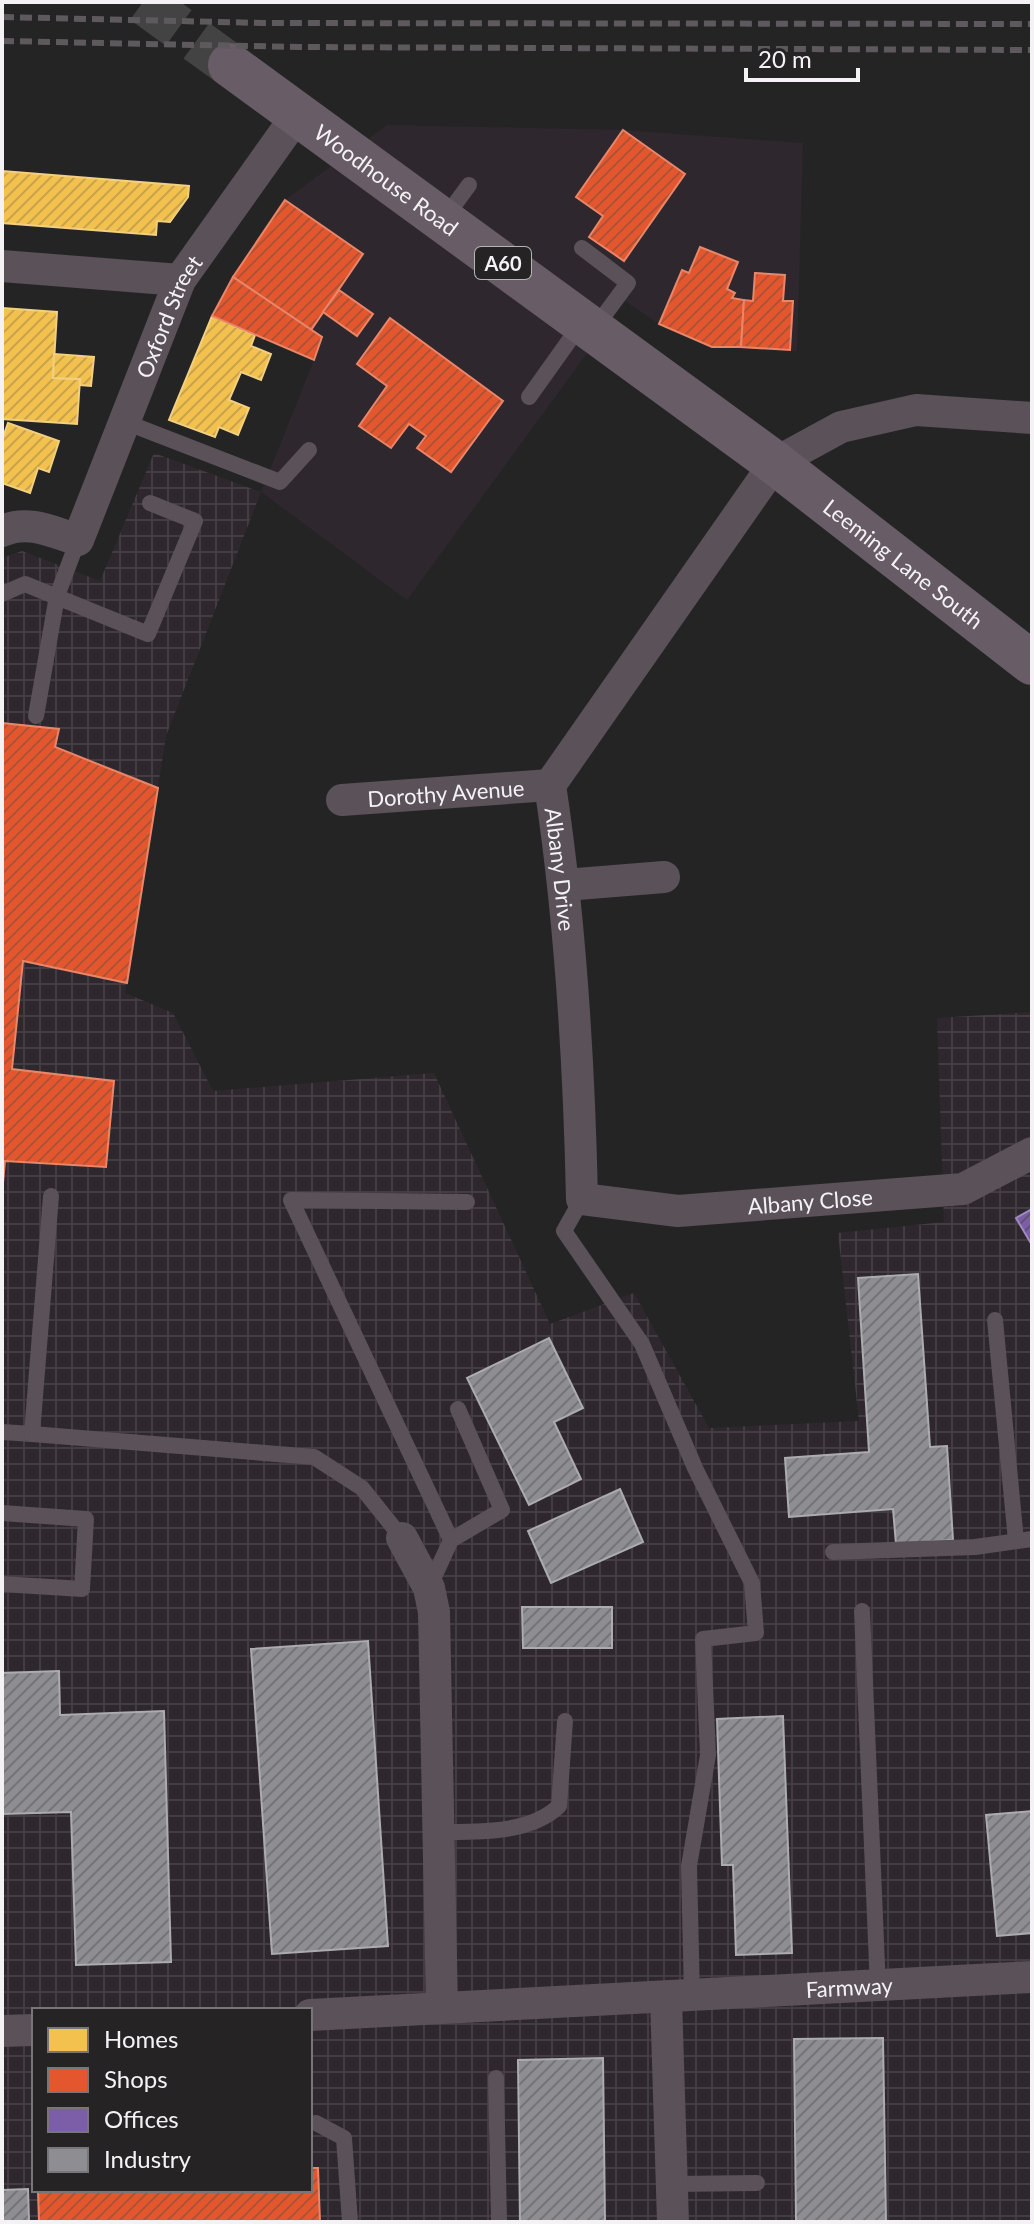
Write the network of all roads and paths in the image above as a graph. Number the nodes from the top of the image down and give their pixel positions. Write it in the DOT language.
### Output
graph roads {
  1 [pos="230,65"];
  2 [pos="298,114"];
  3 [pos="582,248"];
  4 [pos="2,266"];
  5 [pos="180,280"];
  6 [pos="588,326"];
  7 [pos="529,397"];
  8 [pos="1032,418"];
  9 [pos="125,422"];
  10 [pos="309,450"];
  11 [pos="775,463"];
  12 [pos="150,503"];
  13 [pos="2,531"];
  14 [pos="78,540"];
  15 [pos="2,594"];
  16 [pos="57,596"];
  17 [pos="1032,663"];
  18 [pos="36,716"];
  19 [pos="550,785"];
  20 [pos="342,800"];
  21 [pos="664,877"];
  22 [pos="565,885"];
  23 [pos="1032,1153"];
  24 [pos="51,1196"];
  25 [pos="582,1199"];
  26 [pos="467,1202"];
  27 [pos="995,1320"];
  28 [pos="458,1409"];
  29 [pos="2,1432"];
  30 [pos="32,1434"];
  31 [pos="2,1513"];
  32 [pos="402,1538"];
  33 [pos="451,1540"];
  34 [pos="1024,1540"];
  35 [pos="833,1552"];
  36 [pos="2,1584"];
  37 [pos="429,1588"];
  38 [pos="862,1611"];
  39 [pos="565,1721"];
  40 [pos="439,1832"];
  41 [pos="1032,1977"];
  42 [pos="878,1988"];
  43 [pos="679,1998"];
  44 [pos="442,2008"];
  45 [pos="312,2015"];
  46 [pos="32,2030"];
  47 [pos="2,2031"];
  48 [pos="496,2078"];
  49 [pos="316,2123"];
  50 [pos="757,2183"];
  51 [pos="672,2184"];
  52 [pos="350,2222"];
  53 [pos="499,2222"];
  54 [pos="673,2222"];
  1 -- 2 [label="highway, Woodhouse Road / A60"];
  2 -- 5 [label="street, Oxford Street"];
  2 -- 6 [label="highway, Woodhouse Road / A60"];
  3 -- 6 [label="lane"];
  4 -- 5 [label="street"];
  5 -- 9 [label="street, Oxford Street"];
  6 -- 7 [label="lane"];
  6 -- 11 [label="highway, Woodhouse Road / A60"];
  8 -- 11 [label="street"];
  9 -- 10 [label="lane"];
  9 -- 14 [label="street, Oxford Street"];
  11 -- 17 [label="highway, Leeming Lane South / A60"];
  11 -- 19 [label="street, Albany Drive"];
  12 -- 16 [label="lane"];
  13 -- 14 [label="street"];
  14 -- 16 [label="lane"];
  15 -- 16 [label="lane"];
  16 -- 18 [label="lane"];
  19 -- 20 [label="street, Dorothy Avenue"];
  19 -- 22 [label="street, Albany Drive"];
  21 -- 22 [label="street"];
  22 -- 25 [label="street, Albany Drive"];
  23 -- 25 [label="street, Albany Close"];
  24 -- 30 [label="lane"];
  25 -- 43 [label="lane"];
  26 -- 33 [label="lane"];
  27 -- 34 [label="lane"];
  28 -- 33 [label="lane"];
  29 -- 30 [label="lane"];
  30 -- 32 [label="lane"];
  31 -- 36 [label="lane"];
  32 -- 37 [label="street"];
  33 -- 37 [label="lane"];
  34 -- 35 [label="lane"];
  37 -- 40 [label="street"];
  38 -- 42 [label="lane"];
  39 -- 40 [label="lane"];
  40 -- 44 [label="street"];
  41 -- 42 [label="street, Farmway"];
  42 -- 43 [label="street, Farmway"];
  43 -- 44 [label="street, Farmway"];
  43 -- 51 [label="street"];
  44 -- 45 [label="street, Farmway"];
  46 -- 47 [label="street"];
  48 -- 53 [label="lane"];
  49 -- 52 [label="lane"];
  50 -- 51 [label="lane"];
  51 -- 54 [label="street"];
}
